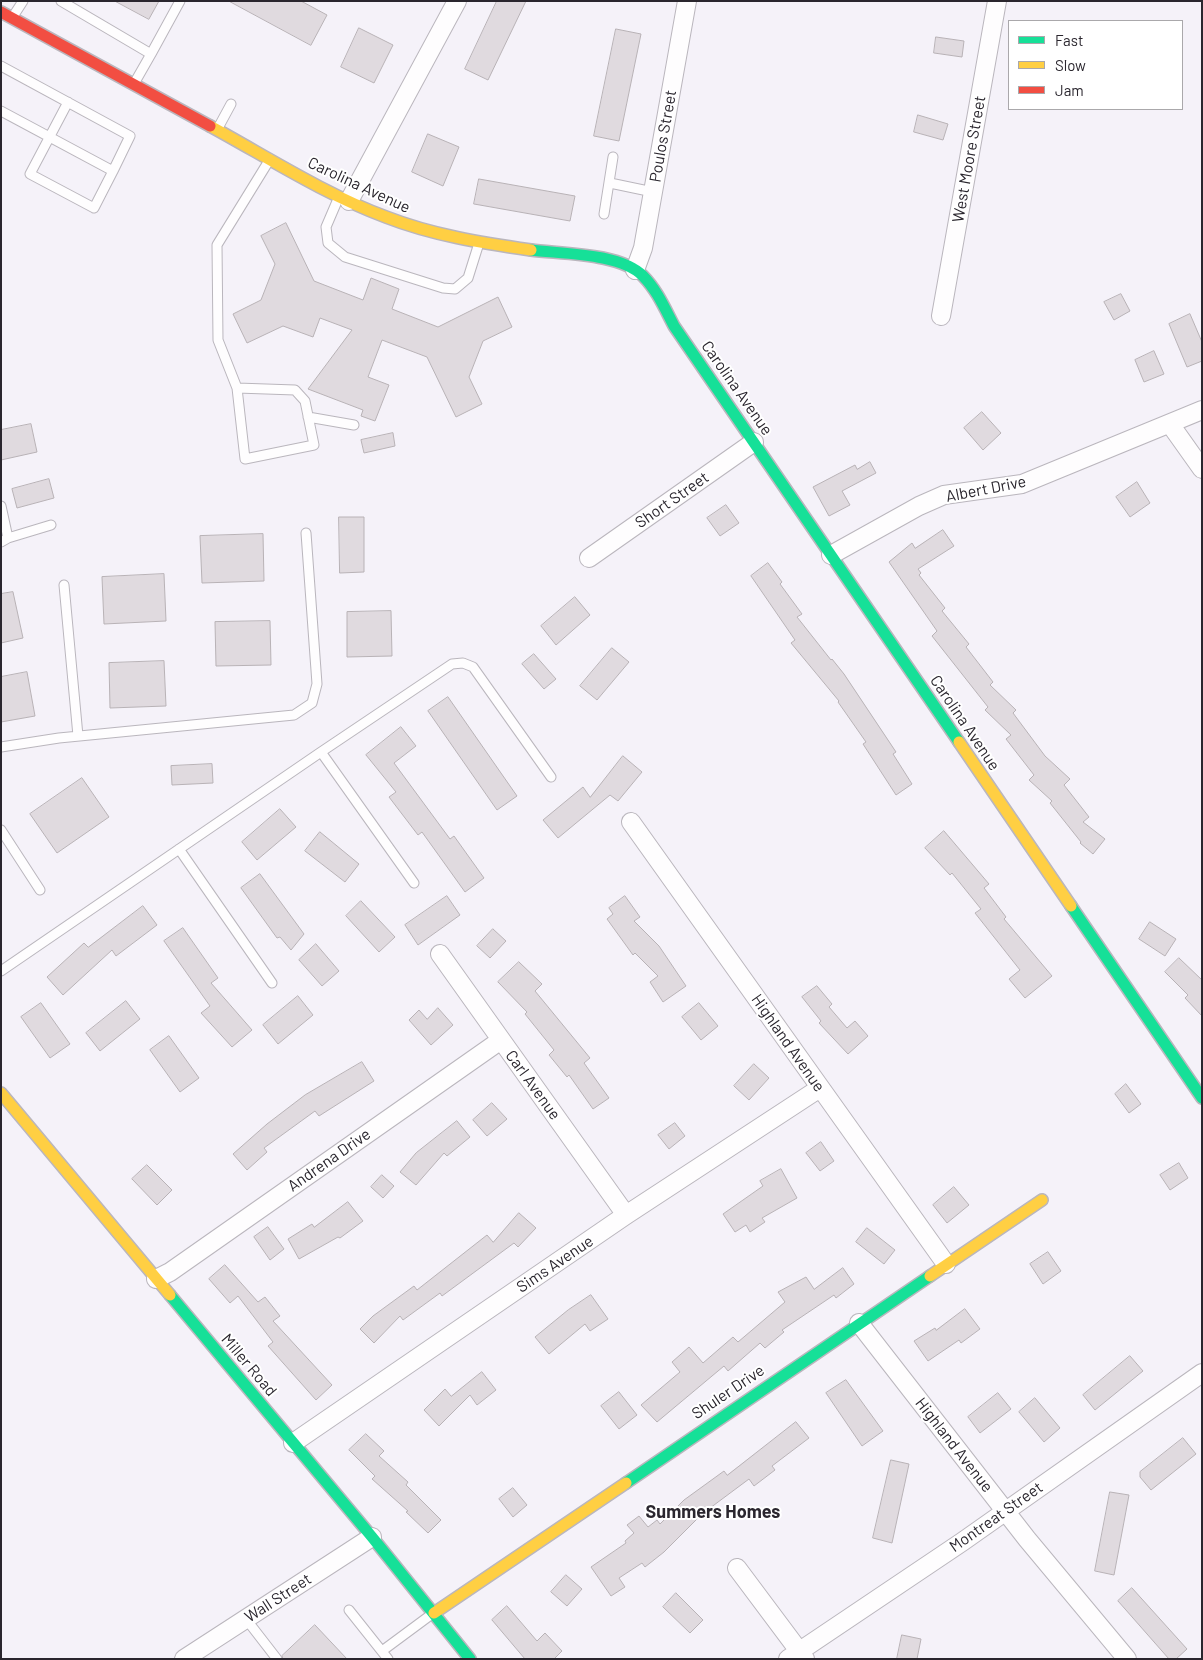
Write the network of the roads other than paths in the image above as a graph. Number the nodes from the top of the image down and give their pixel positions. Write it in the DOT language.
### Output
graph roads {
  1 [pos="23,1"];
  2 [pos="61,1"];
  3 [pos="180,1"];
  4 [pos="457,1"];
  5 [pos="997,1"];
  6 [pos="684,2"];
  7 [pos="1,12"];
  8 [pos="12,18"];
  9 [pos="151,54"];
  10 [pos="1,66"];
  11 [pos="134,84"];
  12 [pos="68,102"];
  13 [pos="231,104"];
  14 [pos="1,111"];
  15 [pos="217,130"];
  16 [pos="50,137"];
  17 [pos="613,157"];
  18 [pos="270,159"];
  19 [pos="113,171"];
  20 [pos="610,184"];
  21 [pos="653,192"];
  22 [pos="344,199"];
  23 [pos="604,214"];
  24 [pos="479,242"];
  25 [pos="635,270"];
  26 [pos="941,316"];
  27 [pos="237,388"];
  28 [pos="1202,410"];
  29 [pos="308,417"];
  30 [pos="1170,424"];
  31 [pos="354,425"];
  32 [pos="754,442"];
  33 [pos="1202,470"];
  34 [pos="1,506"];
  35 [pos="51,525"];
  36 [pos="306,533"];
  37 [pos="5,540"];
  38 [pos="832,555"];
  39 [pos="589,558"];
  40 [pos="64,585"];
  41 [pos="78,736"];
  42 [pos="1,746"];
  43 [pos="321,752"];
  44 [pos="551,777"];
  45 [pos="630,822"];
  46 [pos="1,830"];
  47 [pos="179,849"];
  48 [pos="414,883"];
  49 [pos="40,890"];
  50 [pos="440,954"];
  51 [pos="1,971"];
  52 [pos="272,983"];
  53 [pos="501,1040"];
  54 [pos="820,1088"];
  55 [pos="1,1093"];
  56 [pos="1202,1098"];
  57 [pos="1042,1200"];
  58 [pos="626,1215"];
  59 [pos="946,1264"];
  60 [pos="156,1279"];
  61 [pos="859,1323"];
  62 [pos="1202,1373"];
  63 [pos="293,1443"];
  64 [pos="1006,1511"];
  65 [pos="372,1537"];
  66 [pos="737,1568"];
  67 [pos="349,1610"];
  68 [pos="434,1613"];
  69 [pos="246,1619"];
  70 [pos="382,1651"];
  71 [pos="798,1656"];
  72 [pos="184,1659"];
  73 [pos="277,1659"];
  74 [pos="388,1659"];
  75 [pos="470,1659"];
  76 [pos="1127,1659"];
  1 -- 8 [label="lane"];
  2 -- 9 [label="lane"];
  3 -- 9 [label="lane"];
  4 -- 22 [label="street"];
  5 -- 26 [label="street, West Moore Street"];
  6 -- 21 [label="street, Poulos Street"];
  7 -- 8 [label="street, Carolina Avenue"];
  8 -- 11 [label="street, Carolina Avenue"];
  9 -- 11 [label="lane"];
  10 -- 12 [label="lane"];
  11 -- 15 [label="street, Carolina Avenue"];
  12 -- 16 [label="lane"];
  12 -- 19 [label="lane"];
  13 -- 15 [label="lane"];
  14 -- 16 [label="lane"];
  15 -- 18 [label="street, Carolina Avenue"];
  16 -- 19 [label="lane"];
  16 -- 19 [label="lane"];
  17 -- 20 [label="lane"];
  18 -- 22 [label="street, Carolina Avenue"];
  18 -- 27 [label="lane"];
  20 -- 21 [label="lane"];
  20 -- 23 [label="lane"];
  21 -- 25 [label="street, Poulos Street"];
  22 -- 24 [label="street, Carolina Avenue"];
  22 -- 24 [label="lane"];
  24 -- 25 [label="street, Carolina Avenue"];
  25 -- 32 [label="street, Carolina Avenue"];
  27 -- 29 [label="lane"];
  27 -- 29 [label="lane"];
  28 -- 30 [label="street, Albert Drive"];
  29 -- 31 [label="lane"];
  30 -- 33 [label="street"];
  30 -- 38 [label="street, Albert Drive"];
  32 -- 38 [label="street, Carolina Avenue"];
  32 -- 39 [label="street, Short Street"];
  34 -- 37 [label="lane"];
  35 -- 37 [label="lane"];
  36 -- 41 [label="lane"];
  38 -- 56 [label="street, Carolina Avenue"];
  40 -- 41 [label="lane"];
  41 -- 42 [label="lane"];
  43 -- 44 [label="lane"];
  43 -- 47 [label="lane"];
  43 -- 48 [label="lane"];
  45 -- 54 [label="street, Highland Avenue"];
  46 -- 49 [label="lane"];
  47 -- 51 [label="lane"];
  47 -- 52 [label="lane"];
  50 -- 53 [label="street, Carl Avenue"];
  53 -- 58 [label="street, Carl Avenue"];
  53 -- 60 [label="street, Andrena Drive"];
  54 -- 58 [label="street, Sims Avenue"];
  54 -- 59 [label="street, Highland Avenue"];
  55 -- 60 [label="street, Miller Road"];
  57 -- 59 [label="street, Shuler Drive"];
  58 -- 63 [label="street, Sims Avenue"];
  59 -- 61 [label="street, Shuler Drive"];
  60 -- 63 [label="street, Miller Road"];
  61 -- 64 [label="street, Highland Avenue"];
  61 -- 68 [label="street, Shuler Drive"];
  62 -- 64 [label="street, Montreat Street"];
  63 -- 65 [label="street, Miller Road"];
  64 -- 71 [label="street, Montreat Street"];
  64 -- 76 [label="street, Highland Avenue"];
  65 -- 68 [label="street, Miller Road"];
  65 -- 69 [label="street, Wall Street"];
  66 -- 71 [label="street"];
  67 -- 70 [label="lane"];
  68 -- 70 [label="lane"];
  68 -- 75 [label="street, Miller Road"];
  69 -- 72 [label="street, Wall Street"];
  69 -- 73 [label="lane"];
  70 -- 74 [label="lane"];
}
